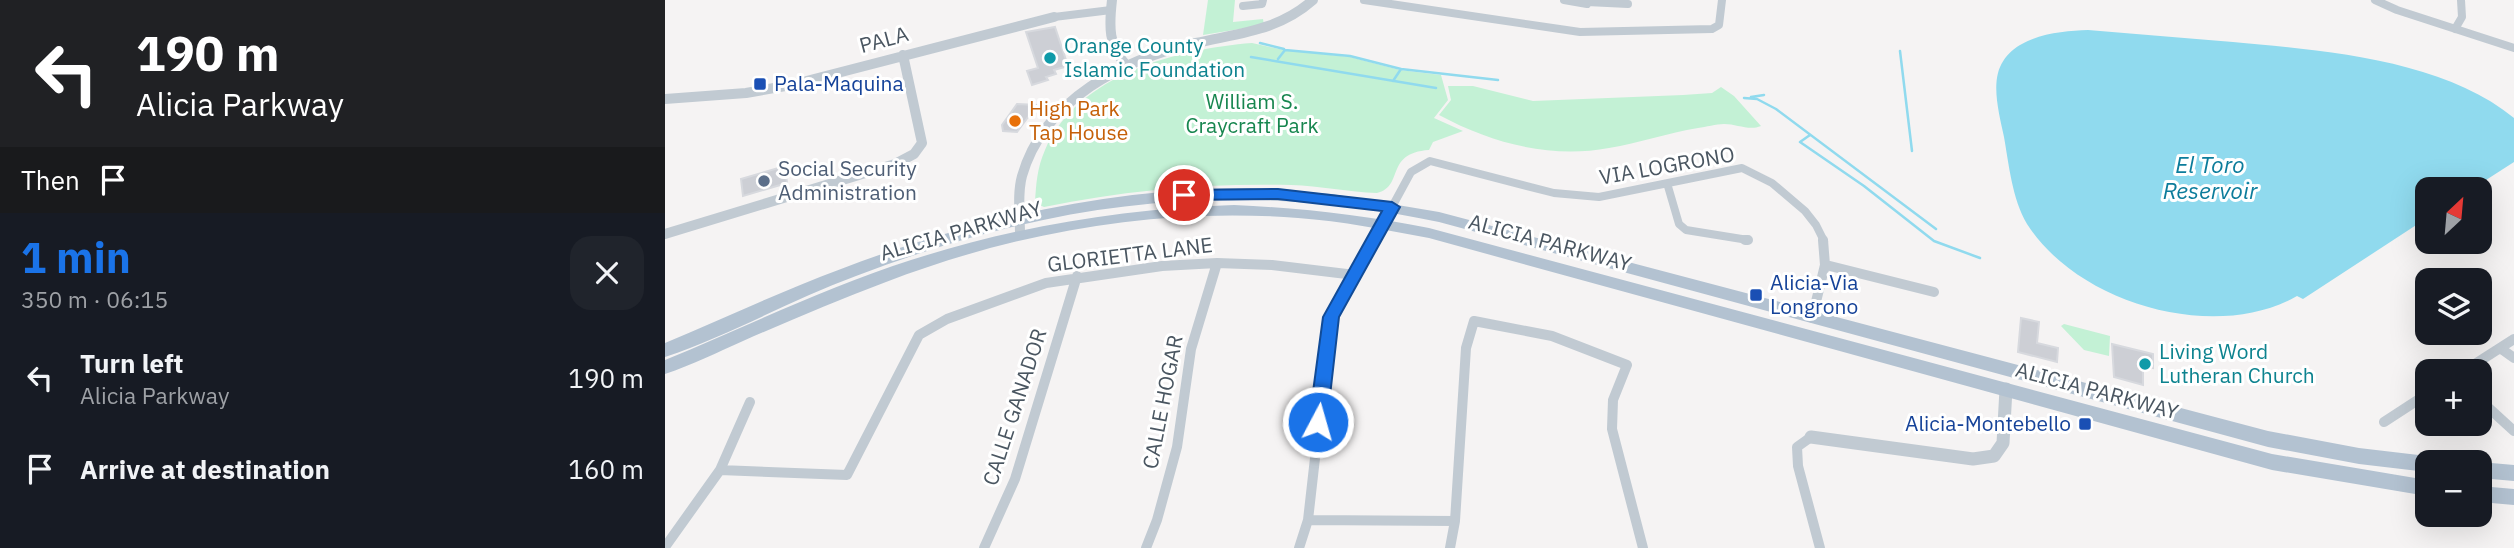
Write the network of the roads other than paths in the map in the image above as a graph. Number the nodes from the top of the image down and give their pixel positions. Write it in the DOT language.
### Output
graph roads {
  1 [pos="1263,0"];
  2 [pos="1313,0"];
  3 [pos="1364,0"];
  4 [pos="1564,0"];
  5 [pos="1722,0"];
  6 [pos="2375,0"];
  7 [pos="2461,0"];
  8 [pos="1587,1"];
  9 [pos="1628,4"];
  10 [pos="1112,5"];
  11 [pos="1243,6"];
  12 [pos="1054,17"];
  13 [pos="2455,29"];
  14 [pos="2514,48"];
  15 [pos="903,55"];
  16 [pos="1127,66"];
  17 [pos="666,98"];
  18 [pos="1667,183"];
  19 [pos="1388,214"];
  20 [pos="1020,228"];
  21 [pos="665,234"];
  22 [pos="1748,240"];
  23 [pos="1217,263"];
  24 [pos="1826,265"];
  25 [pos="1355,275"];
  26 [pos="1077,276"];
  27 [pos="1934,292"];
  28 [pos="1812,318"];
  29 [pos="2514,339"];
  30 [pos="2500,348"];
  31 [pos="1927,349"];
  32 [pos="665,350"];
  33 [pos="2514,358"];
  34 [pos="2483,359"];
  35 [pos="665,367"];
  36 [pos="2006,389"];
  37 [pos="751,401"];
  38 [pos="2415,402"];
  39 [pos="2136,405"];
  40 [pos="2492,411"];
  41 [pos="2384,422"];
  42 [pos="2514,431"];
  43 [pos="1811,437"];
  44 [pos="2415,463"];
  45 [pos="720,470"];
  46 [pos="2492,471"];
  47 [pos="2514,473"];
  48 [pos="2415,486"];
  49 [pos="2492,495"];
  50 [pos="2514,497"];
  51 [pos="1308,520"];
  52 [pos="1455,521"];
  53 [pos="665,547"];
  54 [pos="984,548"];
  55 [pos="1146,548"];
  56 [pos="1300,548"];
  57 [pos="1450,548"];
  58 [pos="1643,548"];
  59 [pos="1819,548"];
  1 -- 11 [label="street"];
  2 -- 16 [label="street"];
  3 -- 5 [label="street"];
  4 -- 8 [label="street"];
  6 -- 13 [label="street"];
  7 -- 13 [label="street"];
  8 -- 9 [label="street"];
  10 -- 12 [label="street, PALA"];
  10 -- 16 [label="street"];
  12 -- 15 [label="street, PALA"];
  13 -- 14 [label="street"];
  15 -- 17 [label="street, PALA"];
  15 -- 21 [label="street"];
  16 -- 20 [label="street"];
  18 -- 19 [label="street, VIA LOGRONO"];
  18 -- 22 [label="street"];
  18 -- 24 [label="street, VIA LOGRONO"];
  19 -- 20 [label="main road, ALICIA PARKWAY"];
  19 -- 25 [label="street, VIA LOGRONO"];
  19 -- 28 [label="main road, ALICIA PARKWAY"];
  19 -- 36 [label="main road, ALICIA PARKWAY"];
  20 -- 32 [label="main road, ALICIA PARKWAY"];
  20 -- 35 [label="main road, ALICIA PARKWAY"];
  23 -- 25 [label="street, GLORIETTA LANE"];
  23 -- 26 [label="street, GLORIETTA LANE"];
  23 -- 55 [label="street, CALLE HOGAR"];
  24 -- 27 [label="street"];
  24 -- 28 [label="street, VIA LOGRONO"];
  25 -- 51 [label="street, VIA LOGRONO"];
  26 -- 45 [label="street, GLORIETTA LANE"];
  26 -- 54 [label="street, CALLE GANADOR"];
  28 -- 31 [label="main road, ALICIA PARKWAY"];
  29 -- 30 [label="street"];
  30 -- 33 [label="street"];
  30 -- 34 [label="street"];
  31 -- 36 [label="main road"];
  31 -- 39 [label="main road, ALICIA PARKWAY"];
  36 -- 39 [label="main road"];
  36 -- 43 [label="street"];
  36 -- 48 [label="main road, ALICIA PARKWAY"];
  37 -- 45 [label="street"];
  38 -- 41 [label="street"];
  39 -- 44 [label="main road, ALICIA PARKWAY"];
  40 -- 42 [label="street"];
  43 -- 59 [label="street"];
  45 -- 53 [label="street"];
  46 -- 47 [label="main road"];
  49 -- 50 [label="main road"];
  51 -- 52 [label="street"];
  51 -- 56 [label="street, VIA LOGRONO"];
  52 -- 57 [label="street"];
  52 -- 58 [label="street"];
}
